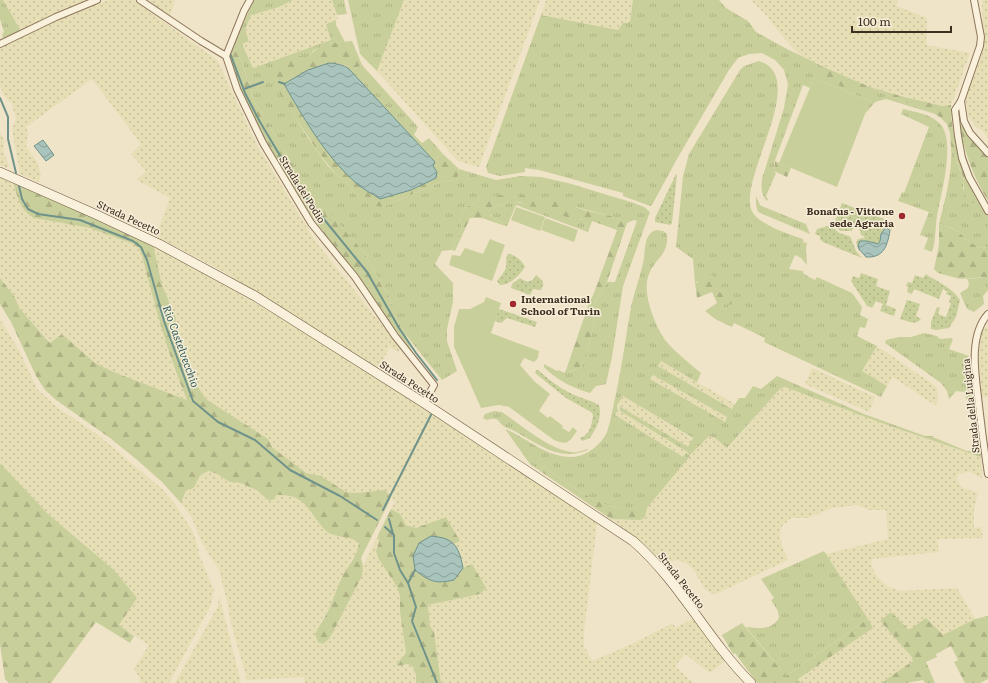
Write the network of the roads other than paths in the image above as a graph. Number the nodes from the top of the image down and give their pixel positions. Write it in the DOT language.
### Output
graph roads {
  1 [pos="97,0"];
  2 [pos="140,0"];
  3 [pos="250,0"];
  4 [pos="974,0"];
  5 [pos="0,44"];
  6 [pos="226,56"];
  7 [pos="961,101"];
  8 [pos="988,153"];
  9 [pos="0,172"];
  10 [pos="988,211"];
  11 [pos="988,314"];
  12 [pos="424,403"];
  13 [pos="988,474"];
  14 [pos="751,683"];
  1 -- 5 [label="street"];
  2 -- 6 [label="street"];
  3 -- 6 [label="street"];
  4 -- 7 [label="street"];
  6 -- 12 [label="street, Strada del Podio"];
  7 -- 8 [label="street"];
  7 -- 10 [label="street"];
  9 -- 12 [label="main road, Strada Pecetto"];
  11 -- 13 [label="street, Strada della Luigina"];
  12 -- 14 [label="main road, Strada Pecetto"];
}
